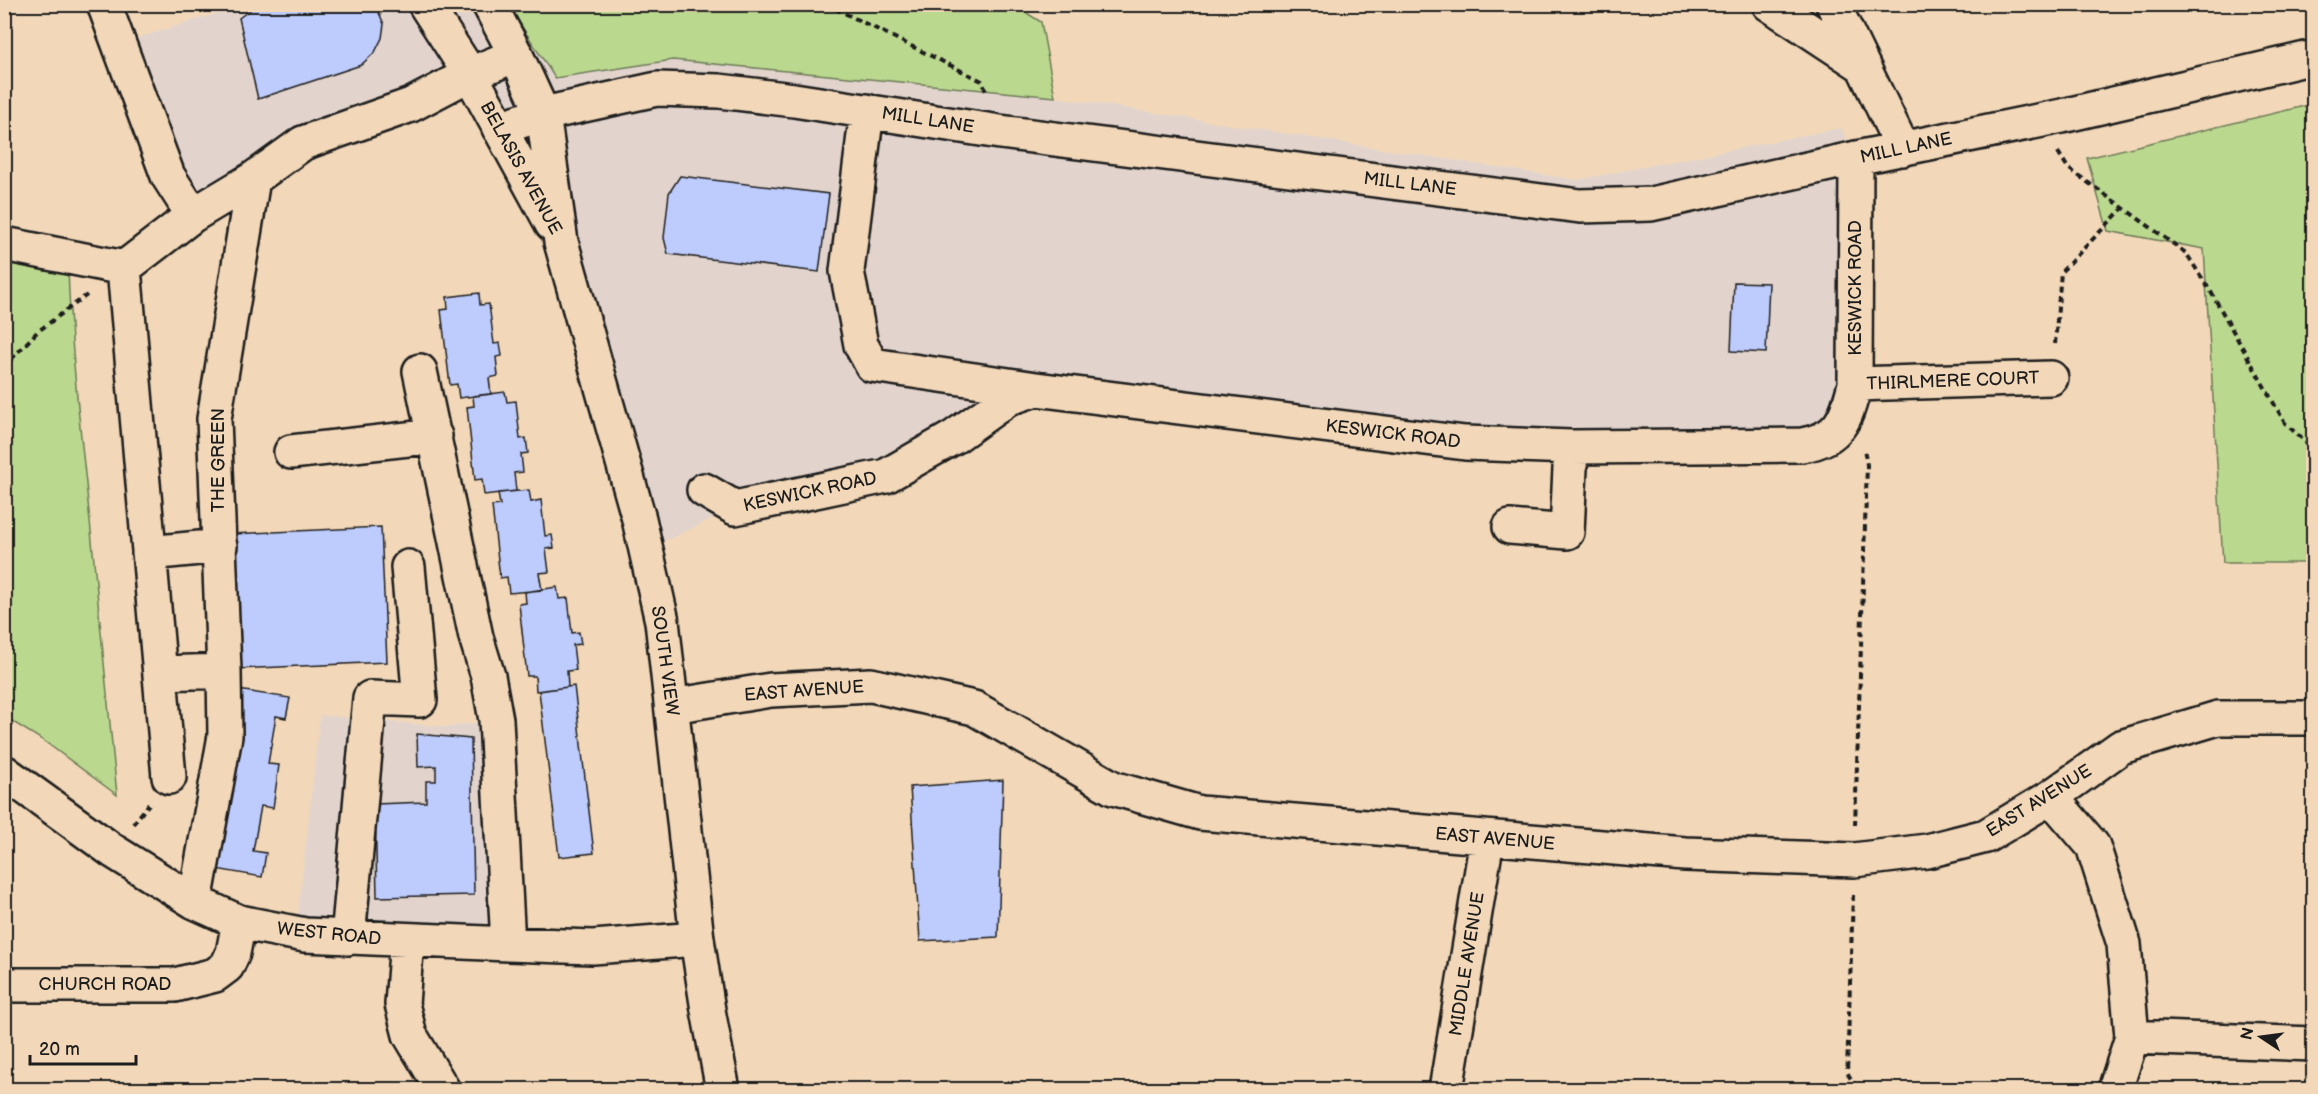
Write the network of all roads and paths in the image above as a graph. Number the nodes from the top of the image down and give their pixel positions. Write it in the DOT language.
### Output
graph roads {
  1 [pos="104,4"];
  2 [pos="425,4"];
  3 [pos="489,4"];
  4 [pos="826,4"];
  5 [pos="1769,4"];
  6 [pos="1833,4"];
  7 [pos="516,55"];
  8 [pos="2313,57"];
  9 [pos="1863,66"];
  10 [pos="470,74"];
  11 [pos="867,111"];
  12 [pos="543,114"];
  13 [pos="2039,120"];
  14 [pos="499,128"];
  15 [pos="1000,132"];
  16 [pos="1903,149"];
  17 [pos="1856,158"];
  18 [pos="253,179"];
  19 [pos="2123,208"];
  20 [pos="193,215"];
  21 [pos="561,242"];
  22 [pos="4,244"];
  23 [pos="124,268"];
  24 [pos="4,367"];
  25 [pos="420,371"];
  26 [pos="2052,378"];
  27 [pos="1855,384"];
  28 [pos="1036,389"];
  29 [pos="1841,425"];
  30 [pos="435,436"];
  31 [pos="1571,447"];
  32 [pos="2313,450"];
  33 [pos="291,452"];
  34 [pos="704,490"];
  35 [pos="1510,526"];
  36 [pos="220,546"];
  37 [pos="149,553"];
  38 [pos="408,567"];
  39 [pos="224,671"];
  40 [pos="160,673"];
  41 [pos="672,706"];
  42 [pos="2313,718"];
  43 [pos="4,772"];
  44 [pos="169,777"];
  45 [pos="2051,797"];
  46 [pos="1487,839"];
  47 [pos="113,850"];
  48 [pos="1854,860"];
  49 [pos="195,902"];
  50 [pos="239,922"];
  51 [pos="348,938"];
  52 [pos="697,939"];
  53 [pos="407,940"];
  54 [pos="508,944"];
  55 [pos="4,985"];
  56 [pos="2132,1037"];
  57 [pos="2313,1044"];
  58 [pos="443,1089"];
  59 [pos="723,1089"];
  60 [pos="1446,1089"];
  61 [pos="1857,1089"];
  62 [pos="2115,1089"];
  1 -- 20 [label="street"];
  2 -- 10 [label="street, BELASIS AVENUE"];
  3 -- 7 [label="street, BELASIS AVENUE"];
  4 -- 15 [label="path"];
  5 -- 9 [label="street"];
  6 -- 9 [label="street"];
  7 -- 10 [label="street"];
  7 -- 12 [label="street, BELASIS AVENUE"];
  8 -- 13 [label="street, MILL LANE"];
  9 -- 16 [label="street"];
  10 -- 14 [label="street, BELASIS AVENUE"];
  10 -- 18 [label="street"];
  11 -- 12 [label="street, MILL LANE"];
  11 -- 15 [label="street, MILL LANE"];
  11 -- 28 [label="street"];
  12 -- 14 [label="street, MILL LANE"];
  12 -- 21 [label="street, BELASIS AVENUE"];
  13 -- 16 [label="street, MILL LANE"];
  13 -- 19 [label="path"];
  14 -- 21 [label="street, BELASIS AVENUE"];
  15 -- 17 [label="street, MILL LANE"];
  16 -- 17 [label="street, MILL LANE"];
  17 -- 27 [label="street, KESWICK ROAD"];
  18 -- 20 [label="street"];
  18 -- 36 [label="street, THE GREEN"];
  19 -- 26 [label="path"];
  19 -- 32 [label="path"];
  20 -- 23 [label="street"];
  21 -- 41 [label="street, SOUTH VIEW"];
  22 -- 23 [label="street"];
  23 -- 24 [label="path"];
  23 -- 37 [label="street"];
  25 -- 30 [label="street"];
  26 -- 27 [label="street, THIRLMERE COURT"];
  27 -- 29 [label="street, KESWICK ROAD"];
  28 -- 31 [label="street, KESWICK ROAD"];
  28 -- 34 [label="street, KESWICK ROAD"];
  29 -- 31 [label="street, KESWICK ROAD"];
  29 -- 48 [label="path"];
  30 -- 33 [label="street"];
  30 -- 54 [label="street"];
  31 -- 35 [label="street"];
  36 -- 37 [label="street"];
  36 -- 39 [label="street, THE GREEN"];
  37 -- 40 [label="street"];
  38 -- 51 [label="street"];
  39 -- 40 [label="street"];
  39 -- 49 [label="street, THE GREEN"];
  40 -- 44 [label="street"];
  41 -- 46 [label="street, EAST AVENUE"];
  41 -- 52 [label="street, SOUTH VIEW"];
  42 -- 45 [label="street, EAST AVENUE"];
  43 -- 47 [label="street, WEST ROAD"];
  44 -- 47 [label="path"];
  45 -- 48 [label="street, EAST AVENUE"];
  45 -- 56 [label="street"];
  46 -- 48 [label="street, EAST AVENUE"];
  46 -- 60 [label="street, MIDDLE AVENUE"];
  47 -- 49 [label="street, WEST ROAD"];
  48 -- 61 [label="path"];
  49 -- 50 [label="street, WEST ROAD"];
  50 -- 51 [label="street, WEST ROAD"];
  50 -- 55 [label="street, CHURCH ROAD"];
  51 -- 53 [label="street, WEST ROAD"];
  52 -- 54 [label="street, WEST ROAD"];
  52 -- 59 [label="street, SOUTH VIEW"];
  53 -- 54 [label="street, WEST ROAD"];
  53 -- 58 [label="street"];
  56 -- 57 [label="street"];
  56 -- 62 [label="street"];
}
